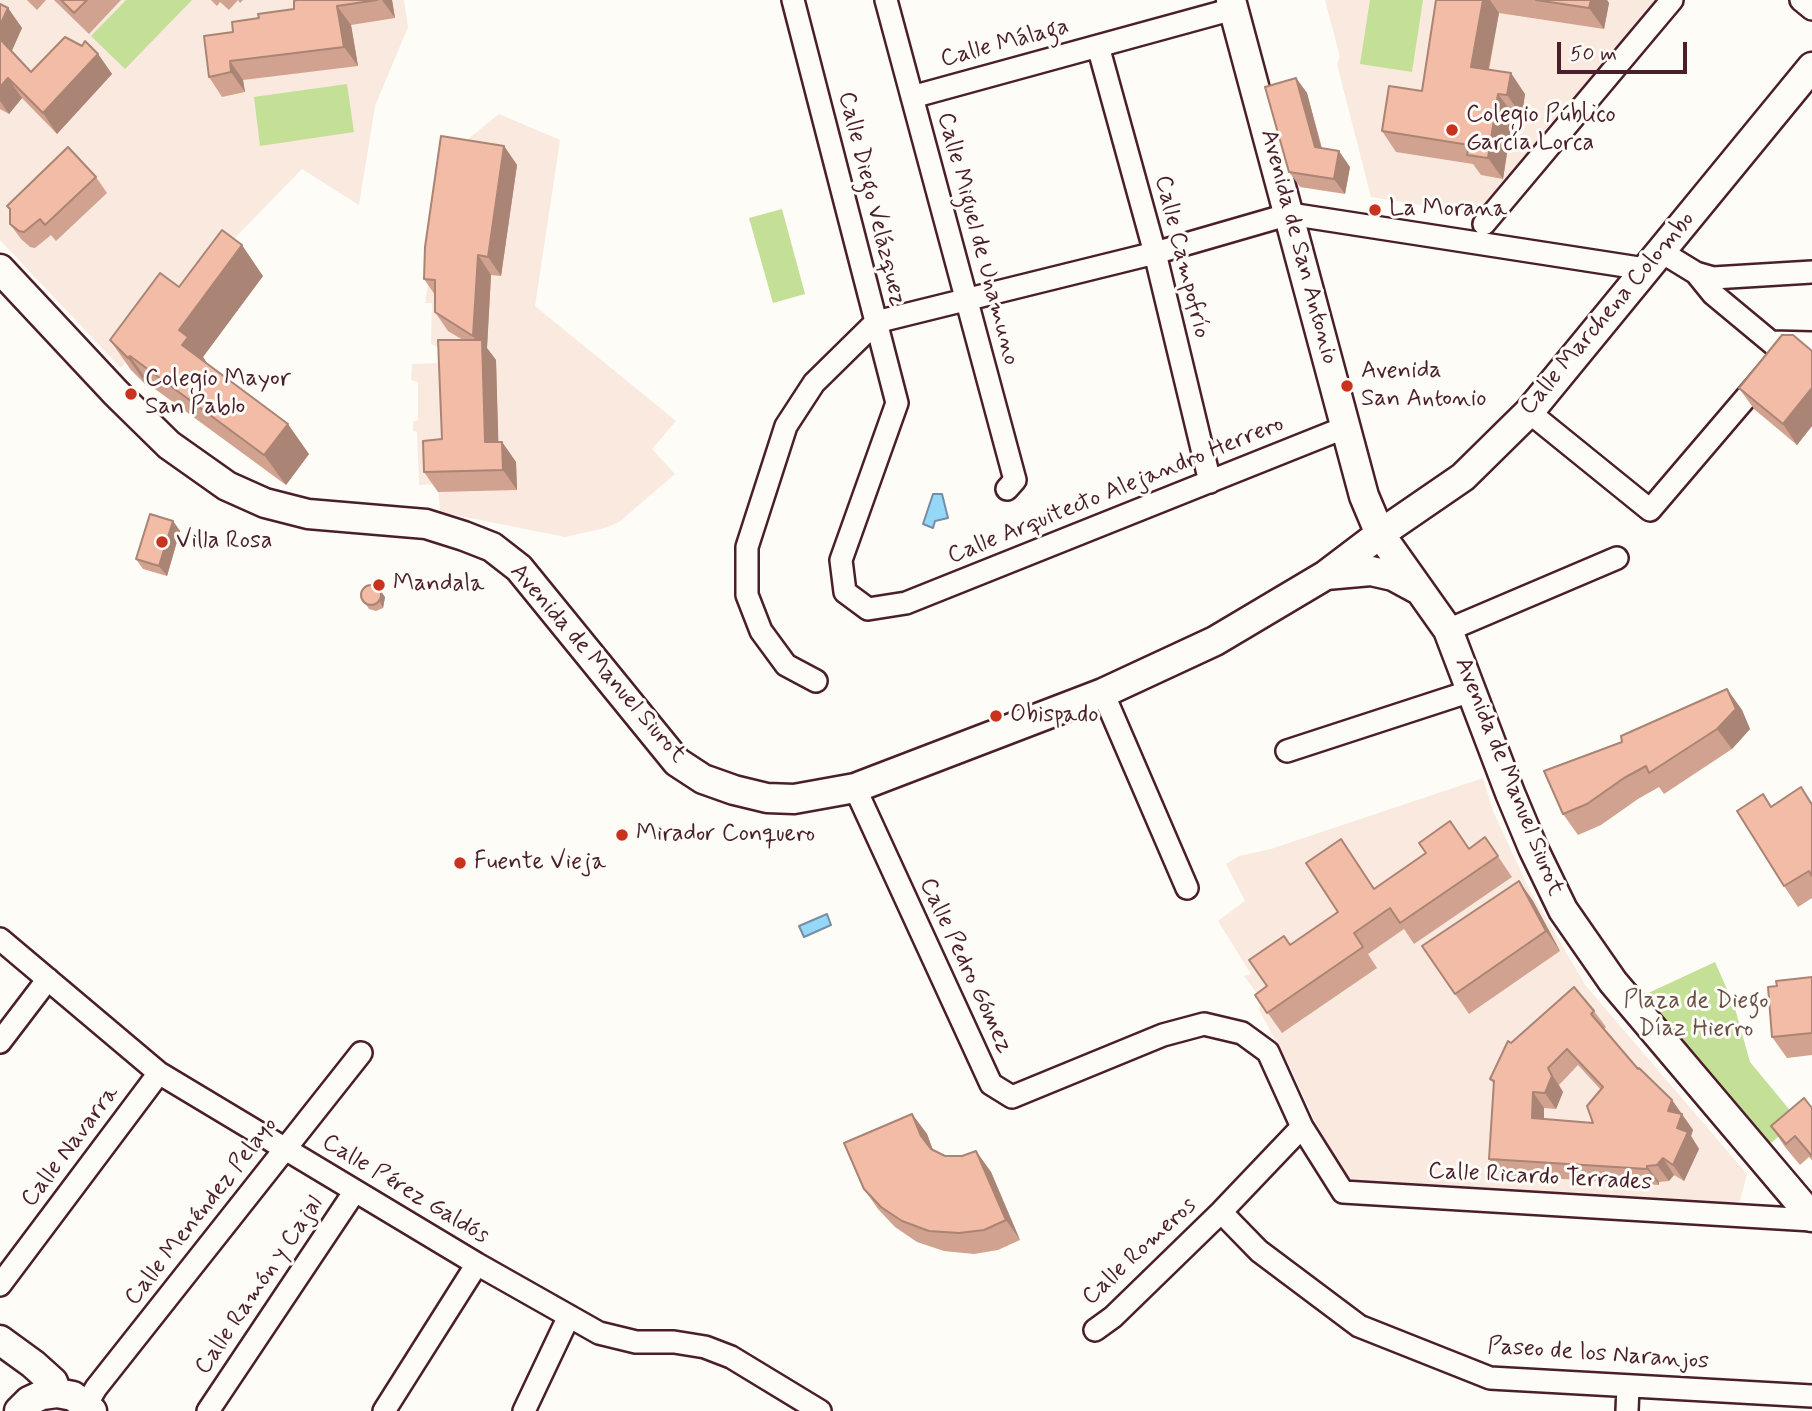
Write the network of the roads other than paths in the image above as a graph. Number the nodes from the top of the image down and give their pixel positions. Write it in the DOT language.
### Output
graph roads {
  1 [pos="793,0"];
  2 [pos="886,0"];
  3 [pos="1672,0"];
  4 [pos="1801,0"];
  5 [pos="1232,4"];
  6 [pos="1812,9"];
  7 [pos="1098,46"];
  8 [pos="1812,67"];
  9 [pos="912,97"];
  10 [pos="1290,214"];
  11 [pos="1484,224"];
  12 [pos="1154,253"];
  13 [pos="1653,260"];
  14 [pos="0,269"];
  15 [pos="1812,272"];
  16 [pos="1696,273"];
  17 [pos="966,299"];
  18 [pos="876,322"];
  19 [pos="1812,343"];
  20 [pos="1778,347"];
  21 [pos="1529,412"];
  22 [pos="1346,428"];
  23 [pos="1210,482"];
  24 [pos="1007,489"];
  25 [pos="1380,534"];
  26 [pos="1617,558"];
  27 [pos="1326,575"];
  28 [pos="1422,592"];
  29 [pos="1448,630"];
  30 [pos="816,681"];
  31 [pos="1471,691"];
  32 [pos="1103,693"];
  33 [pos="1287,751"];
  34 [pos="855,788"];
  35 [pos="1187,888"];
  36 [pos="0,939"];
  37 [pos="48,979"];
  38 [pos="0,1042"];
  39 [pos="361,1053"];
  40 [pos="159,1073"];
  41 [pos="1302,1127"];
  42 [pos="285,1150"];
  43 [pos="355,1191"];
  44 [pos="1221,1212"];
  45 [pos="1812,1219"];
  46 [pos="477,1264"];
  47 [pos="0,1285"];
  48 [pos="569,1316"];
  49 [pos="1095,1330"];
  50 [pos="0,1340"];
  51 [pos="1628,1386"];
  52 [pos="57,1393"];
  53 [pos="1812,1396"];
  54 [pos="89,1408"];
  55 [pos="19,1411"];
  56 [pos="208,1411"];
  57 [pos="384,1411"];
  58 [pos="524,1411"];
  59 [pos="820,1411"];
  60 [pos="1627,1411"];
  1 -- 18 [label="street, Calle Diego Velázquez"];
  2 -- 9 [label="street, Calle Miguel de Unamuno"];
  3 -- 11 [label="street"];
  4 -- 6 [label="street"];
  5 -- 7 [label="street, Calle Málaga"];
  5 -- 10 [label="street, Avenida de San Antonio"];
  7 -- 9 [label="street, Calle Málaga"];
  7 -- 12 [label="street, Calle Campofrío"];
  8 -- 13 [label="street, Calle Marchena Colombo"];
  9 -- 17 [label="street, Calle Miguel de Unamuno"];
  10 -- 12 [label="street"];
  10 -- 13 [label="street"];
  10 -- 22 [label="street, Avenida de San Antonio"];
  12 -- 17 [label="street"];
  12 -- 23 [label="street, Calle Campofrío"];
  13 -- 16 [label="street"];
  13 -- 21 [label="street, Calle Marchena Colombo"];
  14 -- 34 [label="street, Avenida de Manuel Siurot"];
  15 -- 16 [label="street"];
  16 -- 20 [label="street"];
  17 -- 18 [label="street"];
  17 -- 24 [label="street, Calle Miguel de Unamuno"];
  18 -- 23 [label="street, Calle Arquitecto Alejandro Herrero"];
  18 -- 30 [label="street, Calle Diego Velázquez"];
  19 -- 20 [label="street"];
  20 -- 21 [label="street"];
  21 -- 25 [label="street, Calle Marchena Colombo"];
  22 -- 23 [label="street, Calle Arquitecto Alejandro Herrero"];
  22 -- 25 [label="street, Avenida de San Antonio"];
  25 -- 27 [label="street, Avenida de Manuel Siurot"];
  25 -- 28 [label="street, Avenida de Manuel Siurot"];
  26 -- 29 [label="street"];
  27 -- 28 [label="street, Avenida de Manuel Siurot"];
  27 -- 32 [label="street, Avenida de Manuel Siurot"];
  28 -- 29 [label="street, Avenida de Manuel Siurot"];
  29 -- 31 [label="street, Avenida de Manuel Siurot"];
  31 -- 33 [label="street"];
  31 -- 45 [label="street, Avenida de Manuel Siurot"];
  32 -- 34 [label="street, Avenida de Manuel Siurot"];
  32 -- 35 [label="street"];
  34 -- 41 [label="street, Calle Pedro Gómez"];
  36 -- 37 [label="street, Calle Pérez Galdós"];
  37 -- 38 [label="street"];
  37 -- 40 [label="street, Calle Pérez Galdós"];
  39 -- 42 [label="street, Calle Menéndez Pelayo"];
  40 -- 42 [label="street, Calle Pérez Galdós"];
  40 -- 47 [label="street, Calle Navarra"];
  41 -- 44 [label="street, Calle Romeros"];
  41 -- 45 [label="street, Calle Ricardo Terrades"];
  42 -- 43 [label="street, Calle Pérez Galdós"];
  42 -- 54 [label="street, Calle Menéndez Pelayo"];
  43 -- 46 [label="street, Calle Pérez Galdós"];
  43 -- 56 [label="street, Calle Ramón y Cajal"];
  44 -- 49 [label="street, Calle Romeros"];
  44 -- 51 [label="street, Paseo de los Naranjos"];
  46 -- 48 [label="street, Calle Pérez Galdós"];
  46 -- 57 [label="street"];
  48 -- 58 [label="street"];
  48 -- 59 [label="street, Calle Pérez Galdós"];
  50 -- 52 [label="street"];
  51 -- 53 [label="street, Paseo de los Naranjos"];
  51 -- 60 [label="street"];
  52 -- 54 [label="street"];
  52 -- 55 [label="street"];
}
